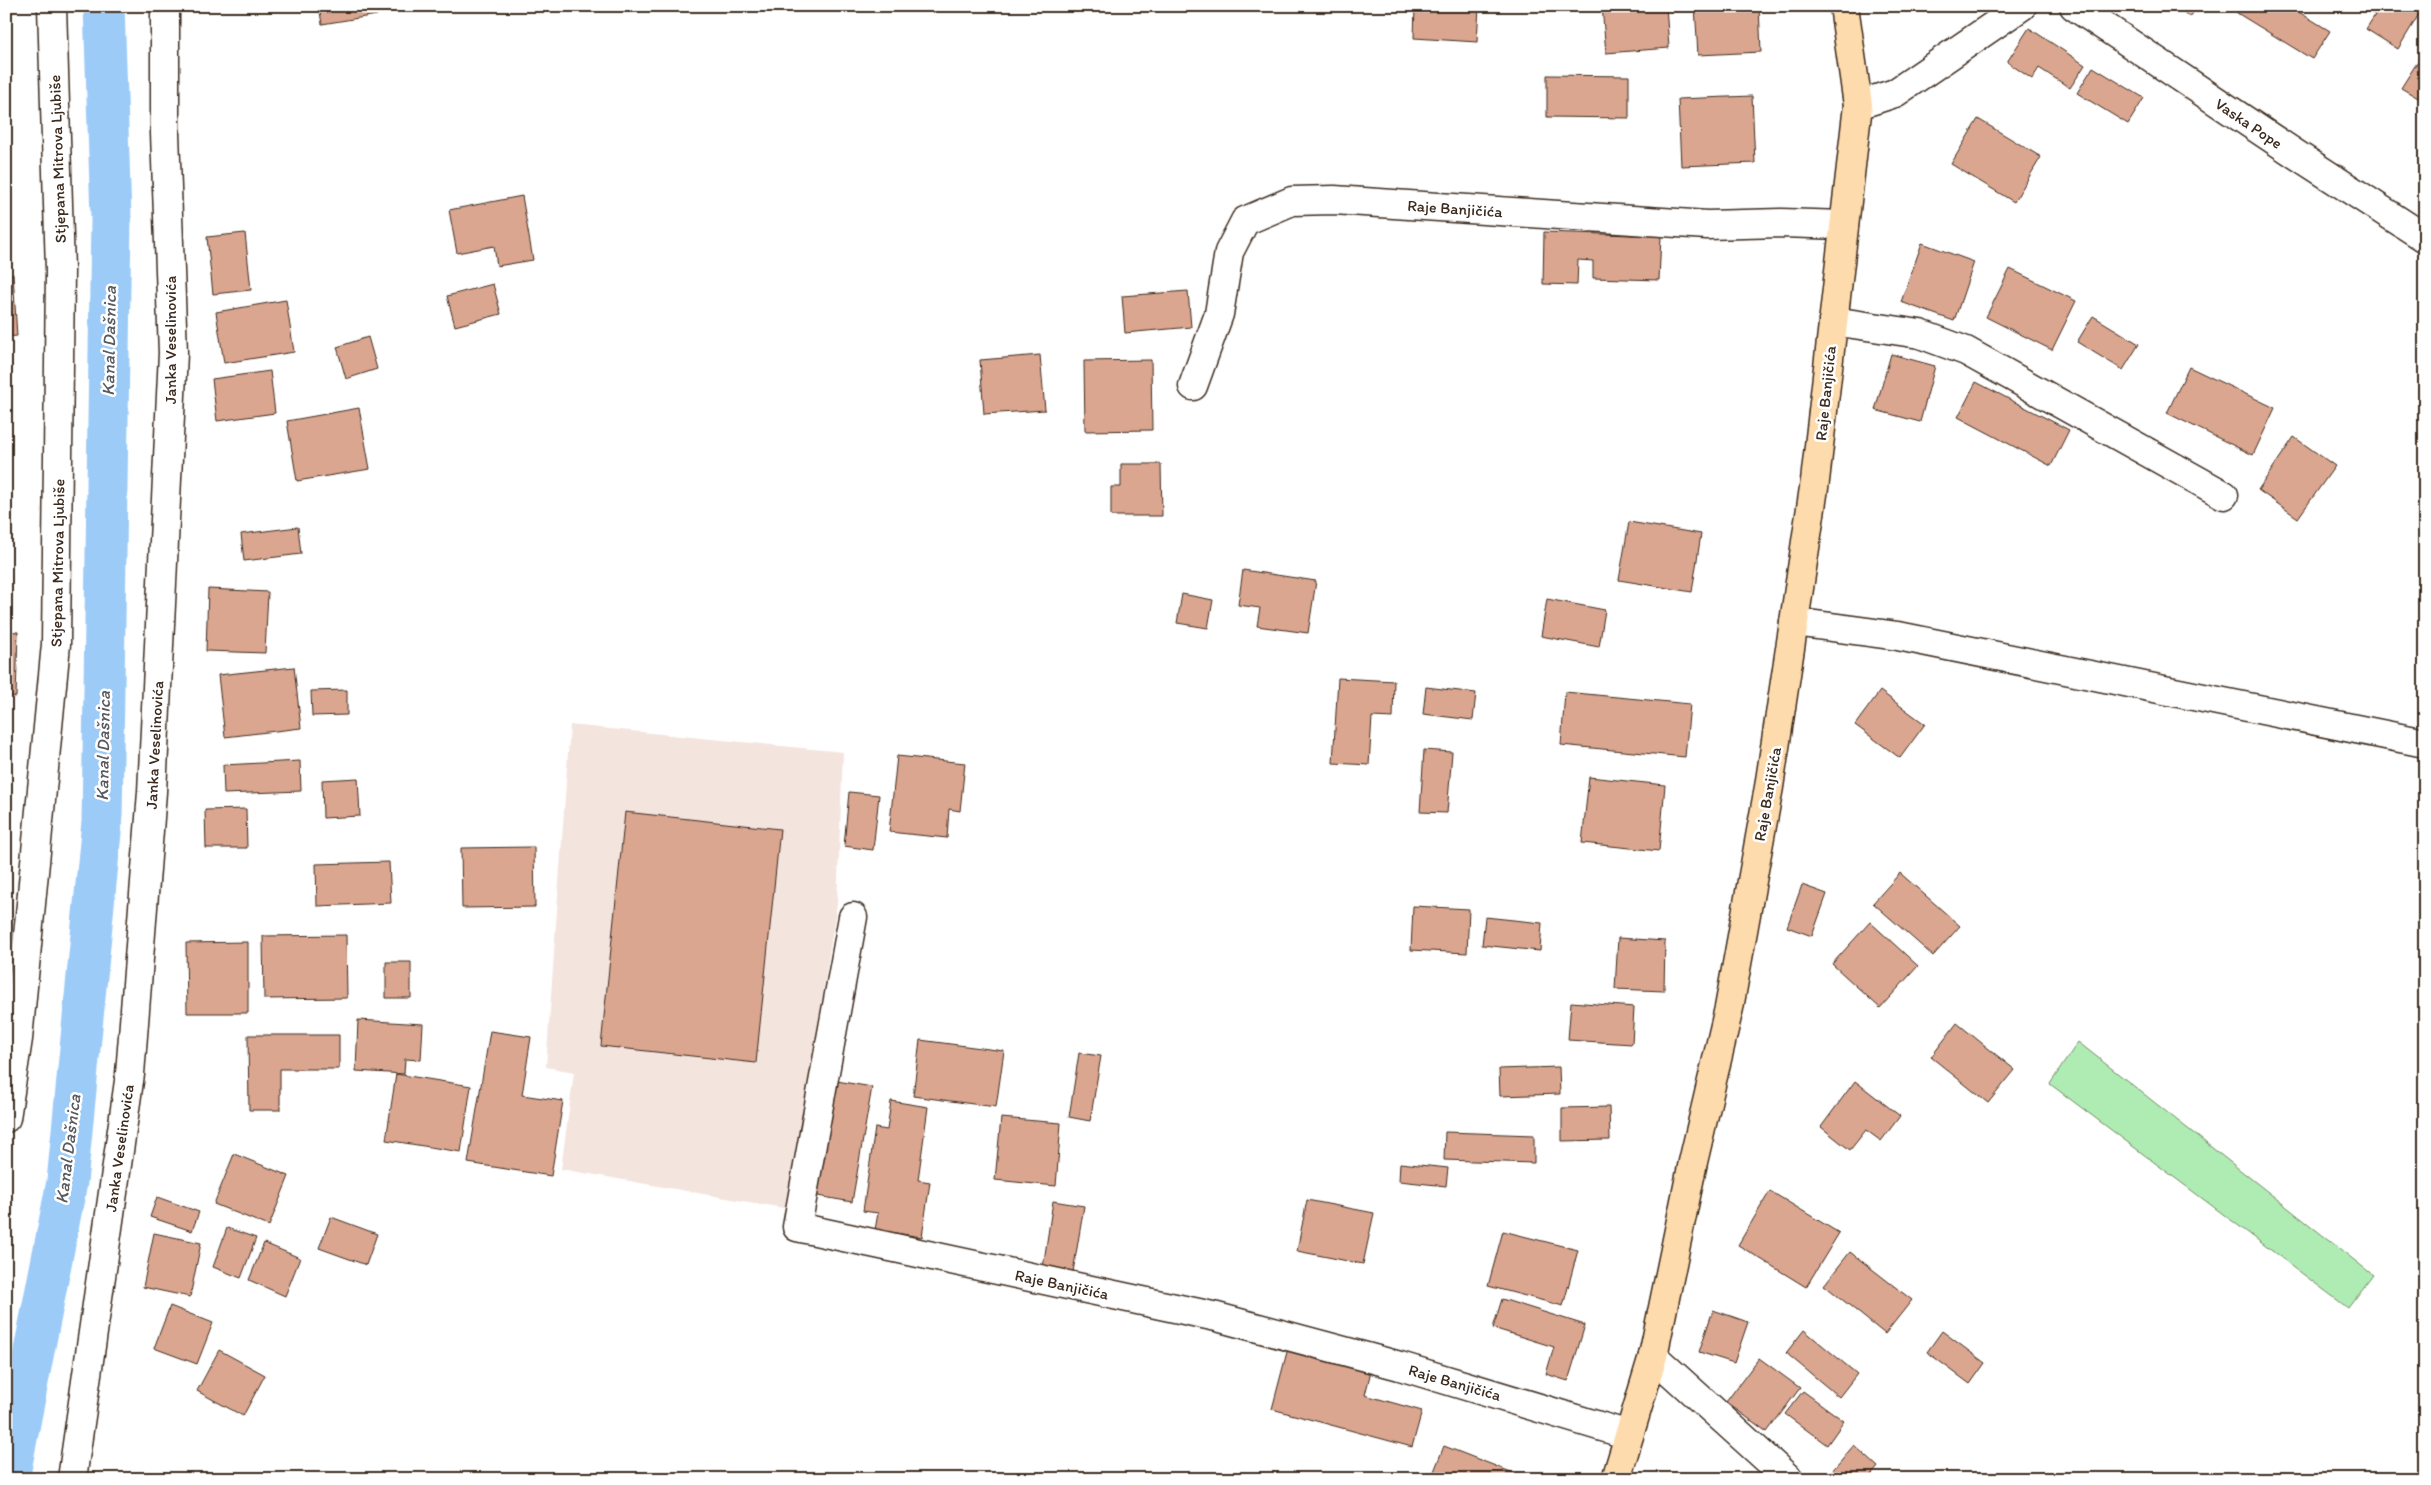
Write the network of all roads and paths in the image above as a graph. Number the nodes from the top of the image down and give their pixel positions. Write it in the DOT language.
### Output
graph roads {
  1 [pos="52,6"];
  2 [pos="166,6"];
  3 [pos="1844,6"];
  4 [pos="2022,6"];
  5 [pos="2074,6"];
  6 [pos="1858,105"];
  7 [pos="1844,225"];
  8 [pos="2425,238"];
  9 [pos="1833,321"];
  10 [pos="1193,386"];
  11 [pos="2224,495"];
  12 [pos="1794,622"];
  13 [pos="2425,743"];
  14 [pos="853,917"];
  15 [pos="6,1118"];
  16 [pos="1654,1356"];
  17 [pos="1629,1435"];
  18 [pos="72,1479"];
  19 [pos="1616,1479"];
  20 [pos="1789,1479"];
  1 -- 15 [label="street, Stjepana Mitrova Ljubiše"];
  2 -- 18 [label="street, Janka Veselinovića"];
  3 -- 6 [label="main road, Raje Banjičića"];
  4 -- 6 [label="street"];
  5 -- 8 [label="street, Vaska Pope"];
  6 -- 7 [label="main road, Raje Banjičića"];
  7 -- 9 [label="main road, Raje Banjičića"];
  7 -- 10 [label="street, Raje Banjičića"];
  9 -- 11 [label="street"];
  9 -- 12 [label="main road, Raje Banjičića"];
  12 -- 13 [label="street"];
  12 -- 16 [label="main road, Raje Banjičića"];
  14 -- 17 [label="street, Raje Banjičića"];
  16 -- 17 [label="main road, Raje Banjičića"];
  16 -- 20 [label="street"];
  17 -- 19 [label="main road, Raje Banjičića"];
}
